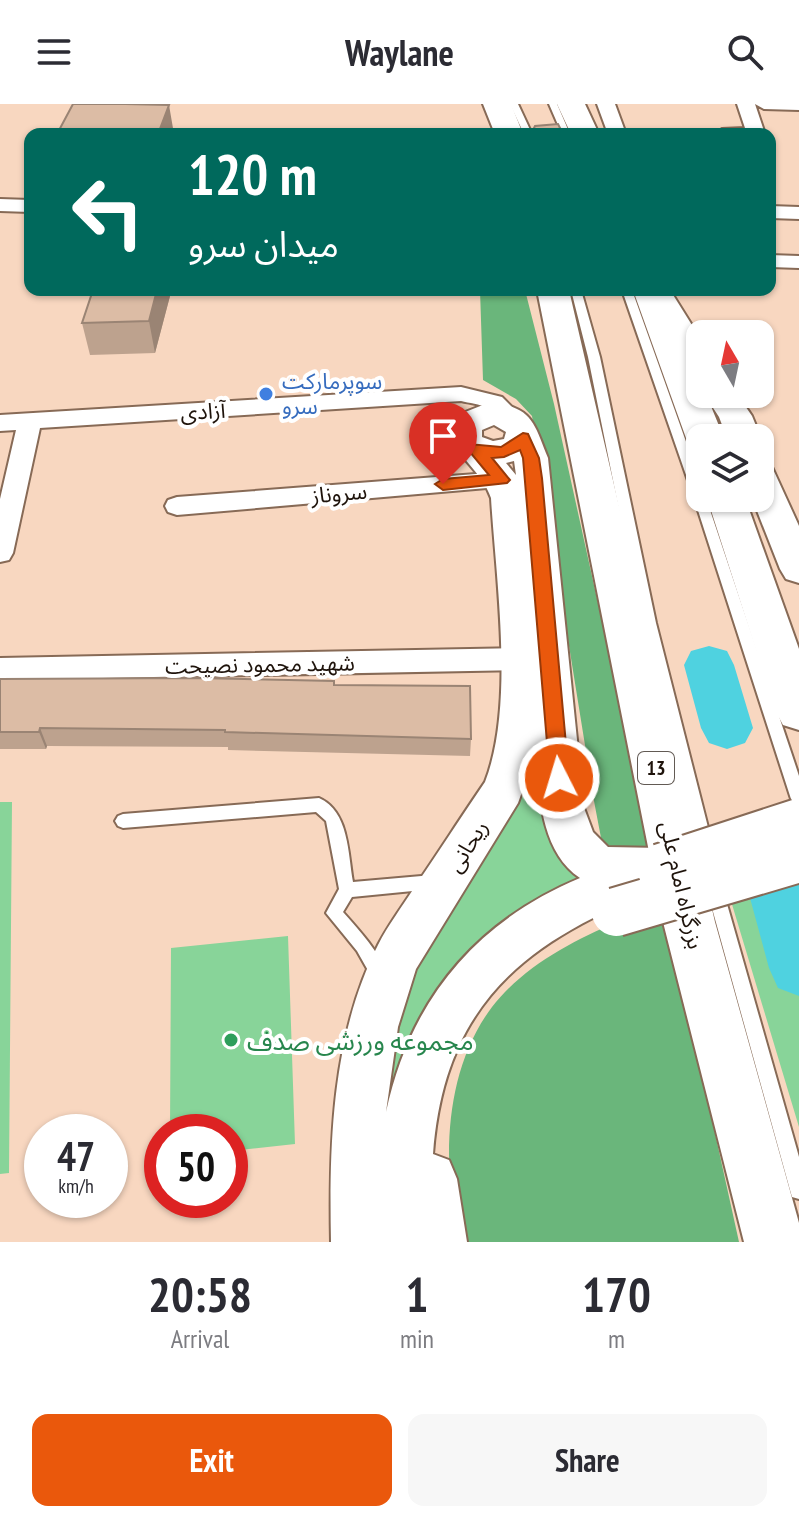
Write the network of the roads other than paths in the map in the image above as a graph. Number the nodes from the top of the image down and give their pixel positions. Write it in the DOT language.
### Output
graph roads {
  1 [pos="497,104"];
  2 [pos="514,104"];
  3 [pos="553,104"];
  4 [pos="571,104"];
  5 [pos="606,104"];
  6 [pos="764,104"];
  7 [pos="799,105"];
  8 [pos="751,119"];
  9 [pos="727,126"];
  10 [pos="507,128"];
  11 [pos="525,128"];
  12 [pos="563,128"];
  13 [pos="582,128"];
  14 [pos="615,128"];
  15 [pos="0,205"];
  16 [pos="24,206"];
  17 [pos="776,212"];
  18 [pos="799,213"];
  19 [pos="776,261"];
  20 [pos="799,262"];
  21 [pos="554,296"];
  22 [pos="578,296"];
  23 [pos="629,296"];
  24 [pos="654,296"];
  25 [pos="656,296"];
  26 [pos="686,342"];
  27 [pos="406,399"];
  28 [pos="30,421"];
  29 [pos="0,423"];
  30 [pos="700,424"];
  31 [pos="518,428"];
  32 [pos="480,452"];
  33 [pos="686,458"];
  34 [pos="177,506"];
  35 [pos="774,509"];
  36 [pos="705,512"];
  37 [pos="731,512"];
  38 [pos="1,549"];
  39 [pos="799,569"];
  40 [pos="521,659"];
  41 [pos="0,669"];
  42 [pos="799,712"];
  43 [pos="799,799"];
  44 [pos="123,821"];
  45 [pos="799,823"];
  46 [pos="799,858"];
  47 [pos="661,868"];
  48 [pos="445,880"];
  49 [pos="347,890"];
  50 [pos="385,983"];
  51 [pos="799,1190"];
  52 [pos="359,1242"];
  53 [pos="410,1242"];
  54 [pos="439,1242"];
  55 [pos="774,1242"];
  1 -- 10 [label="highway"];
  2 -- 11 [label="lane"];
  3 -- 12 [label="lane"];
  4 -- 13 [label="highway"];
  5 -- 14 [label="street"];
  6 -- 7 [label="street"];
  8 -- 9 [label="street"];
  15 -- 16 [label="street"];
  17 -- 18 [label="street"];
  19 -- 20 [label="street"];
  21 -- 55 [label="highway, بزرگراه امام علی / 13"];
  22 -- 51 [label="lane"];
  23 -- 33 [label="lane"];
  24 -- 30 [label="highway"];
  25 -- 26 [label="main road"];
  27 -- 28 [label="street, آزادی"];
  27 -- 31 [label="street, آزادی"];
  27 -- 32 [label="street"];
  28 -- 29 [label="street, آزادی"];
  28 -- 38 [label="street"];
  31 -- 32 [label="main road"];
  31 -- 47 [label="main road"];
  32 -- 34 [label="street, سروناز"];
  32 -- 40 [label="main road, ریحانی"];
  35 -- 39 [label="main road"];
  36 -- 43 [label="lane"];
  37 -- 42 [label="highway"];
  40 -- 41 [label="street, شهید محمود نصیحت"];
  40 -- 48 [label="main road, ریحانی"];
  44 -- 49 [label="lane"];
  45 -- 47 [label="main road, bridge"];
  46 -- 54 [label="main road, bridge"];
  47 -- 53 [label="main road"];
  48 -- 49 [label="lane"];
  48 -- 50 [label="main road, ریحانی"];
  49 -- 50 [label="lane"];
  50 -- 52 [label="main road, ریحانی"];
}
